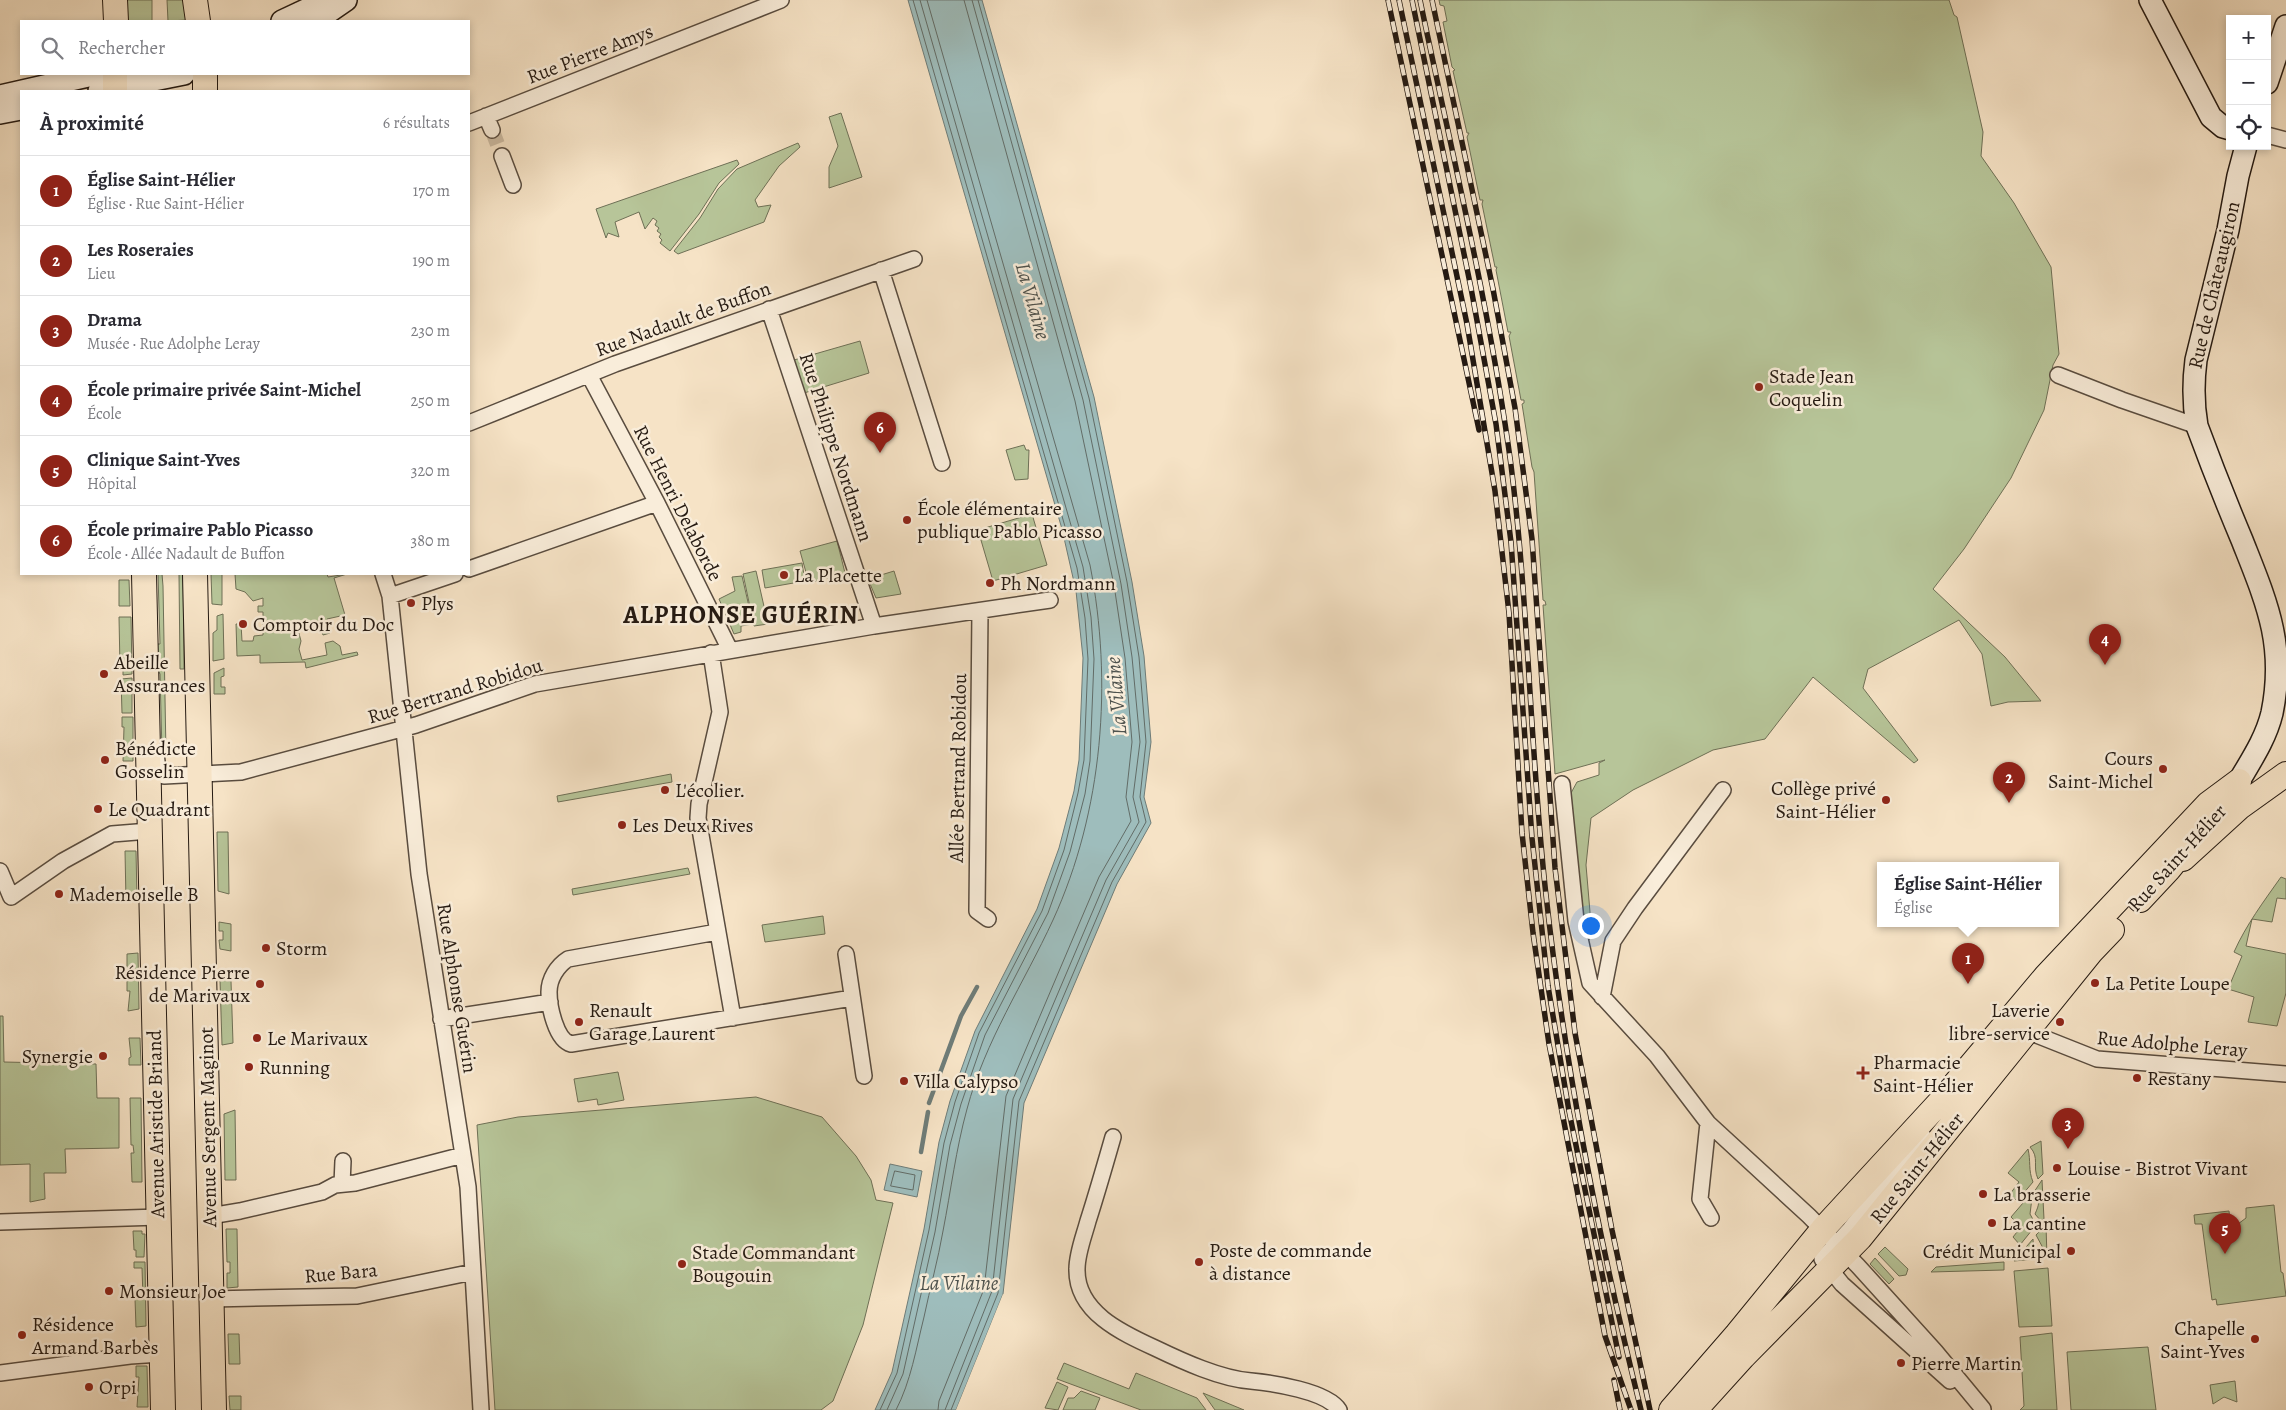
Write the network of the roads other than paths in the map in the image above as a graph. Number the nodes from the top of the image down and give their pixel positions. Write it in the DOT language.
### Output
graph roads {
  1 [pos="116,0"];
  2 [pos="195,0"];
  3 [pos="327,0"];
  4 [pos="346,0"];
  5 [pos="781,0"];
  6 [pos="2150,0"];
  7 [pos="116,20"];
  8 [pos="198,20"];
  9 [pos="284,20"];
  10 [pos="317,20"];
  11 [pos="2286,26"];
  12 [pos="2271,71"];
  13 [pos="176,75"];
  14 [pos="205,75"];
  15 [pos="108,84"];
  16 [pos="54,90"];
  17 [pos="206,90"];
  18 [pos="20,94"];
  19 [pos="0,96"];
  20 [pos="20,109"];
  21 [pos="0,113"];
  22 [pos="486,116"];
  23 [pos="470,123"];
  24 [pos="2226,127"];
  25 [pos="492,130"];
  26 [pos="2271,135"];
  27 [pos="2286,140"];
  28 [pos="2245,150"];
  29 [pos="502,156"];
  30 [pos="513,185"];
  31 [pos="914,259"];
  32 [pos="881,270"];
  33 [pos="769,309"];
  34 [pos="589,375"];
  35 [pos="2058,375"];
  36 [pos="470,424"];
  37 [pos="2197,426"];
  38 [pos="942,463"];
  39 [pos="657,503"];
  40 [pos="470,569"];
  41 [pos="144,575"];
  42 [pos="195,575"];
  43 [pos="383,575"];
  44 [pos="452,575"];
  45 [pos="390,596"];
  46 [pos="1050,600"];
  47 [pos="980,611"];
  48 [pos="874,626"];
  49 [pos="730,650"];
  50 [pos="711,653"];
  51 [pos="146,657"];
  52 [pos="403,728"];
  53 [pos="2286,762"];
  54 [pos="2286,774"];
  55 [pos="200,775"];
  56 [pos="2239,781"];
  57 [pos="1562,784"];
  58 [pos="1722,790"];
  59 [pos="149,831"];
  60 [pos="2169,869"];
  61 [pos="0,871"];
  62 [pos="11,898"];
  63 [pos="0,908"];
  64 [pos="988,919"];
  65 [pos="717,932"];
  66 [pos="846,954"];
  67 [pos="1602,997"];
  68 [pos="852,998"];
  69 [pos="550,1002"];
  70 [pos="733,1018"];
  71 [pos="442,1019"];
  72 [pos="2022,1023"];
  73 [pos="2286,1074"];
  74 [pos="864,1076"];
  75 [pos="1708,1123"];
  76 [pos="1113,1137"];
  77 [pos="463,1155"];
  78 [pos="343,1161"];
  79 [pos="342,1184"];
  80 [pos="159,1216"];
  81 [pos="210,1216"];
  82 [pos="1711,1218"];
  83 [pos="0,1222"];
  84 [pos="1834,1249"];
  85 [pos="473,1272"];
  86 [pos="212,1300"];
  87 [pos="161,1354"];
  88 [pos="0,1373"];
  89 [pos="1680,1409"];
  90 [pos="163,1410"];
  91 [pos="214,1410"];
  92 [pos="482,1410"];
  93 [pos="1339,1410"];
  94 [pos="1983,1410"];
  1 -- 7 [label="main road"];
  2 -- 8 [label="main road"];
  3 -- 9 [label="main road"];
  4 -- 10 [label="main road"];
  5 -- 22 [label="street, Rue Pierre Amys"];
  6 -- 24 [label="main road"];
  11 -- 12 [label="main road"];
  13 -- 15 [label="main road"];
  14 -- 17 [label="main road"];
  15 -- 16 [label="main road"];
  18 -- 19 [label="main road"];
  20 -- 21 [label="main road"];
  22 -- 23 [label="street, Rue Pierre Amys"];
  22 -- 25 [label="street"];
  26 -- 27 [label="street"];
  28 -- 37 [label="main road, Rue de Châteaugiron"];
  29 -- 30 [label="street"];
  31 -- 32 [label="street, Rue Nadault de Buffon"];
  32 -- 33 [label="street, Rue Nadault de Buffon"];
  32 -- 38 [label="street"];
  33 -- 34 [label="street, Rue Nadault de Buffon"];
  33 -- 48 [label="street, Rue Philippe Nordmann"];
  34 -- 36 [label="street, Rue Nadault de Buffon"];
  34 -- 39 [label="street, Rue Henri Delaborde"];
  35 -- 37 [label="street"];
  37 -- 56 [label="main road, Rue de Châteaugiron"];
  39 -- 40 [label="street"];
  39 -- 49 [label="street, Rue Henri Delaborde"];
  41 -- 51 [label="main road, Avenue Aristide Briand"];
  42 -- 55 [label="main road, Avenue Sergent Maginot"];
  43 -- 45 [label="street, Rue Alphonse Guérin"];
  44 -- 45 [label="street"];
  45 -- 52 [label="street, Rue Alphonse Guérin"];
  46 -- 47 [label="street, Rue Bertrand Robidou"];
  47 -- 48 [label="street, Rue Bertrand Robidou"];
  47 -- 64 [label="street, Allée Bertrand Robidou"];
  48 -- 49 [label="street, Rue Bertrand Robidou"];
  49 -- 50 [label="street, Rue Bertrand Robidou"];
  50 -- 52 [label="street, Rue Bertrand Robidou"];
  50 -- 65 [label="street"];
  51 -- 55 [label="street, Avenue Aristide Briand"];
  51 -- 59 [label="main road, Avenue Aristide Briand"];
  52 -- 55 [label="street, Rue Bertrand Robidou"];
  52 -- 71 [label="street, Rue Alphonse Guérin"];
  53 -- 56 [label="main road"];
  54 -- 60 [label="main road"];
  55 -- 81 [label="main road, Avenue Sergent Maginot"];
  56 -- 60 [label="main road, Rue Saint-Hélier"];
  56 -- 72 [label="main road, Rue Saint-Hélier"];
  57 -- 67 [label="street"];
  58 -- 67 [label="street"];
  59 -- 62 [label="street"];
  59 -- 80 [label="main road, Avenue Aristide Briand"];
  60 -- 72 [label="main road, Rue Saint-Hélier"];
  61 -- 62 [label="street"];
  62 -- 63 [label="street"];
  65 -- 69 [label="street"];
  65 -- 70 [label="street"];
  66 -- 68 [label="street"];
  67 -- 75 [label="street"];
  68 -- 70 [label="street"];
  68 -- 74 [label="street"];
  69 -- 70 [label="street"];
  69 -- 71 [label="street"];
  71 -- 77 [label="street, Rue Alphonse Guérin"];
  72 -- 73 [label="street, Rue Adolphe Leray"];
  72 -- 84 [label="main road, Rue Saint-Hélier"];
  72 -- 84 [label="main road, Rue Saint-Hélier"];
  75 -- 82 [label="street"];
  75 -- 84 [label="street"];
  76 -- 93 [label="street"];
  77 -- 79 [label="street"];
  77 -- 85 [label="street, Rue Alphonse Guérin"];
  78 -- 79 [label="street"];
  79 -- 81 [label="street"];
  80 -- 83 [label="street"];
  80 -- 87 [label="main road, Avenue Aristide Briand"];
  81 -- 86 [label="main road, Avenue Sergent Maginot"];
  84 -- 89 [label="main road, Rue Saint-Hélier"];
  84 -- 89 [label="main road, Rue Saint-Hélier"];
  84 -- 94 [label="street"];
  84 -- 94 [label="street"];
  85 -- 86 [label="street, Rue Bara"];
  85 -- 92 [label="street, Rue Alphonse Guérin"];
  86 -- 91 [label="main road, Avenue Sergent Maginot"];
  87 -- 88 [label="street"];
  87 -- 90 [label="main road, Avenue Aristide Briand"];
}
